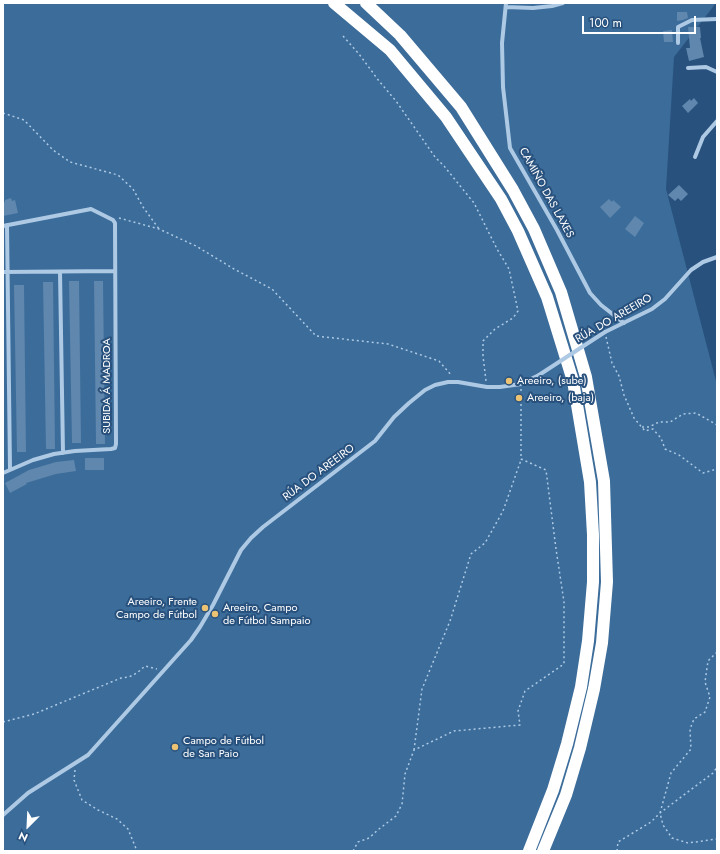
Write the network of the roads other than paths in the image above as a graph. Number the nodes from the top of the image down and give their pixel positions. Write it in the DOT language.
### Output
graph roads {
  1 [pos="334,3"];
  2 [pos="366,3"];
  3 [pos="563,3"];
  4 [pos="506,5"];
  5 [pos="717,19"];
  6 [pos="678,43"];
  7 [pos="688,68"];
  8 [pos="717,72"];
  9 [pos="717,121"];
  10 [pos="695,158"];
  11 [pos="5,226"];
  12 [pos="717,257"];
  13 [pos="115,271"];
  14 [pos="5,272"];
  15 [pos="60,272"];
  16 [pos="624,323"];
  17 [pos="63,452"];
  18 [pos="10,470"];
  19 [pos="3,473"];
  20 [pos="3,815"];
  21 [pos="529,851"];
  22 [pos="543,851"];
  1 -- 21 [label="highway"];
  2 -- 22 [label="highway"];
  3 -- 4 [label="street"];
  4 -- 16 [label="street, CAMIÑO DAS LAXES"];
  5 -- 6 [label="street"];
  7 -- 8 [label="street"];
  9 -- 10 [label="street"];
  11 -- 13 [label="street, SUBIDA Á MADROA"];
  11 -- 14 [label="street, SUBIDA Á MADROA"];
  12 -- 16 [label="street, RÚA DO AREEIRO"];
  13 -- 15 [label="street"];
  13 -- 17 [label="street, SUBIDA Á MADROA"];
  14 -- 15 [label="street"];
  14 -- 18 [label="street, SUBIDA Á MADROA"];
  15 -- 17 [label="street"];
  16 -- 20 [label="street, RÚA DO AREEIRO, bridge"];
  17 -- 18 [label="street, SUBIDA Á MADROA"];
  18 -- 19 [label="street, SUBIDA Á MADROA"];
}
